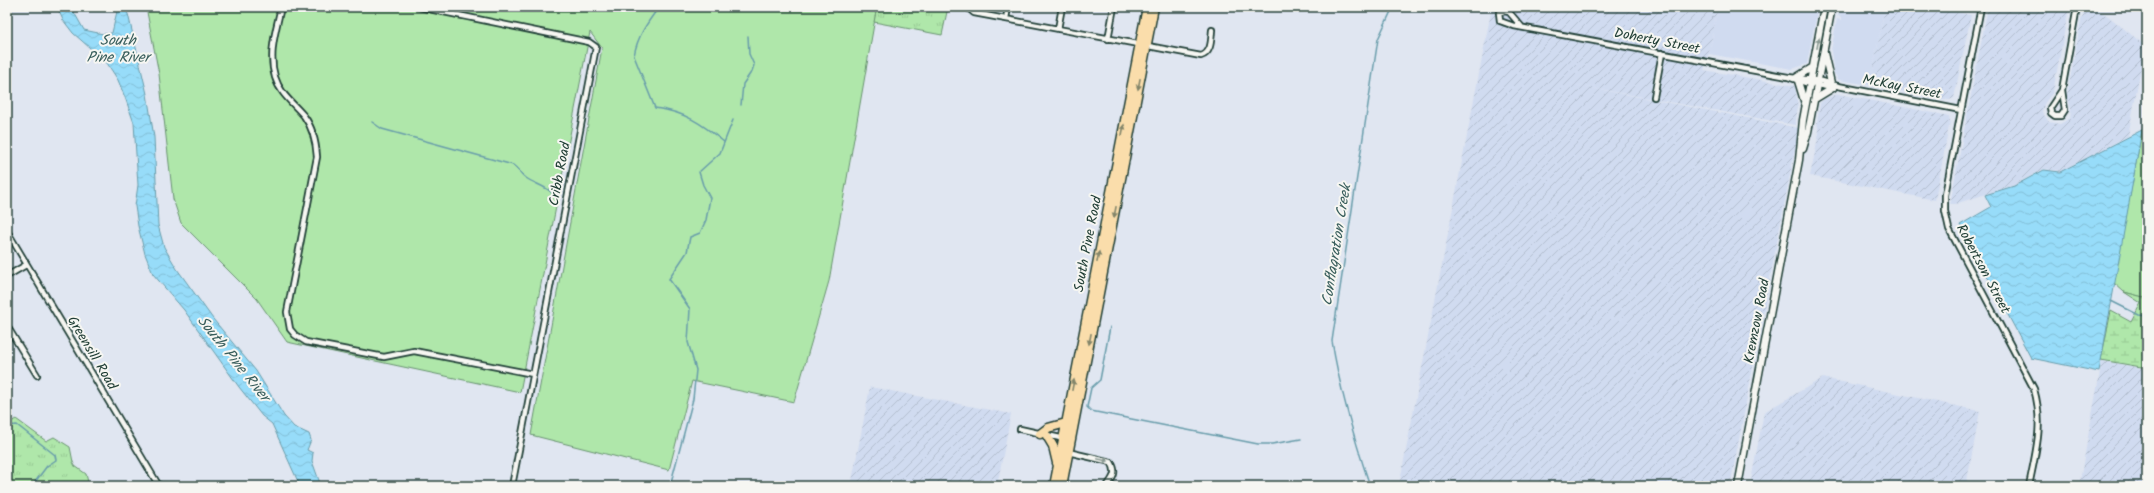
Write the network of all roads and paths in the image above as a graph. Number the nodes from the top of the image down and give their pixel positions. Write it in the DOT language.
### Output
graph roads {
  1 [pos="281,7"];
  2 [pos="419,7"];
  3 [pos="967,7"];
  4 [pos="1008,7"];
  5 [pos="1062,7"];
  6 [pos="1114,7"];
  7 [pos="1147,7"];
  8 [pos="1154,7"];
  9 [pos="1824,7"];
  10 [pos="1832,7"];
  11 [pos="1981,7"];
  12 [pos="2077,7"];
  13 [pos="1006,19"];
  14 [pos="1521,26"];
  15 [pos="1058,29"];
  16 [pos="1212,30"];
  17 [pos="1108,38"];
  18 [pos="1143,45"];
  19 [pos="1662,53"];
  20 [pos="1824,53"];
  21 [pos="1813,68"];
  22 [pos="1797,79"];
  23 [pos="1810,82"];
  24 [pos="1818,83"];
  25 [pos="1834,86"];
  26 [pos="2062,90"];
  27 [pos="1654,97"];
  28 [pos="1815,99"];
  29 [pos="1806,105"];
  30 [pos="1961,110"];
  31 [pos="1799,160"];
  32 [pos="7,231"];
  33 [pos="26,265"];
  34 [pos="7,276"];
  35 [pos="7,326"];
  36 [pos="533,374"];
  37 [pos="37,375"];
  38 [pos="1066,423"];
  39 [pos="1020,429"];
  40 [pos="1044,435"];
  41 [pos="1067,439"];
  42 [pos="1068,452"];
  43 [pos="1058,464"];
  44 [pos="159,486"];
  45 [pos="512,486"];
  46 [pos="1054,486"];
  47 [pos="1062,486"];
  48 [pos="1107,486"];
  49 [pos="1738,486"];
  50 [pos="2029,486"];
  1 -- 36 [label="street"];
  2 -- 36 [label="street, Cribb Road"];
  3 -- 13 [label="street"];
  4 -- 13 [label="street"];
  5 -- 15 [label="street"];
  6 -- 17 [label="street"];
  7 -- 18 [label="highway, South Pine Road"];
  8 -- 18 [label="highway, South Pine Road"];
  21 -- 9 [label="street, Kremzow Road, one-way"];
  10 -- 20 [label="street, Kremzow Road"];
  11 -- 30 [label="street, Robertson Street"];
  12 -- 26 [label="street"];
  13 -- 15 [label="street"];
  14 -- 14 [label="street, Doherty Street"];
  14 -- 19 [label="street, Doherty Street"];
  15 -- 17 [label="street"];
  16 -- 18 [label="street"];
  17 -- 18 [label="street"];
  38 -- 18 [label="highway, South Pine Road, one-way"];
  18 -- 41 [label="highway, South Pine Road, one-way"];
  19 -- 22 [label="street, Doherty Street"];
  19 -- 27 [label="street"];
  20 -- 24 [label="street, Kremzow Road"];
  20 -- 25 [label="street"];
  21 -- 22 [label="street"];
  21 -- 23 [label="street, Kremzow Road"];
  22 -- 23 [label="street, Doherty Street"];
  22 -- 29 [label="street"];
  23 -- 24 [label="street, McKay Street"];
  23 -- 29 [label="street, Kremzow Road"];
  24 -- 25 [label="street, McKay Street"];
  24 -- 28 [label="street, Kremzow Road"];
  25 -- 28 [label="street"];
  25 -- 30 [label="street, McKay Street"];
  26 -- 26 [label="street"];
  28 -- 31 [label="street, Kremzow Road"];
  29 -- 31 [label="street, Kremzow Road"];
  30 -- 50 [label="street, Robertson Street"];
  31 -- 49 [label="street, Kremzow Road"];
  32 -- 33 [label="street, Greensill Road"];
  33 -- 34 [label="street"];
  33 -- 44 [label="street, Greensill Road"];
  35 -- 37 [label="street"];
  36 -- 45 [label="street, Cribb Road"];
  38 -- 40 [label="highway"];
  38 -- 41 [label="highway, South Pine Road"];
  39 -- 40 [label="street"];
  40 -- 41 [label="street"];
  40 -- 43 [label="highway"];
  41 -- 42 [label="highway, South Pine Road"];
  41 -- 43 [label="highway, South Pine Road"];
  42 -- 47 [label="highway, South Pine Road"];
  42 -- 48 [label="street, one-way"];
  43 -- 46 [label="highway, South Pine Road"];
}
